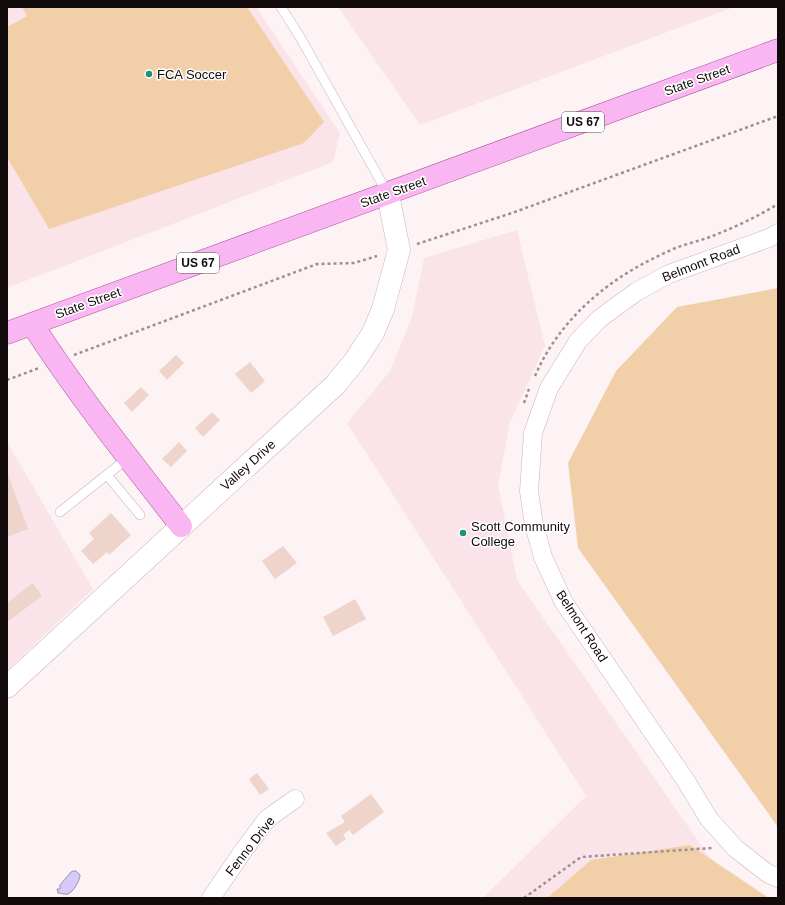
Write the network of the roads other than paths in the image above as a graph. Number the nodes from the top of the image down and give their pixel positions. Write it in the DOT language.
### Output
graph roads {
  1 [pos="281,7"];
  2 [pos="778,50"];
  3 [pos="388,194"];
  4 [pos="778,233"];
  5 [pos="32,324"];
  6 [pos="7,333"];
  7 [pos="128,458"];
  8 [pos="107,475"];
  9 [pos="60,512"];
  10 [pos="140,516"];
  11 [pos="181,526"];
  12 [pos="7,688"];
  13 [pos="295,799"];
  14 [pos="778,878"];
  15 [pos="211,898"];
  1 -- 3 [label="lane"];
  2 -- 3 [label="main road, State Street / US 67"];
  3 -- 5 [label="main road, State Street / US 67"];
  3 -- 11 [label="street, Valley Drive"];
  4 -- 14 [label="street, Belmont Road"];
  5 -- 6 [label="main road, State Street / US 67"];
  5 -- 7 [label="main road"];
  7 -- 8 [label="lane"];
  7 -- 11 [label="main road"];
  8 -- 9 [label="lane"];
  8 -- 10 [label="lane"];
  11 -- 12 [label="street, Valley Drive"];
  13 -- 15 [label="street, Fenno Drive"];
}
